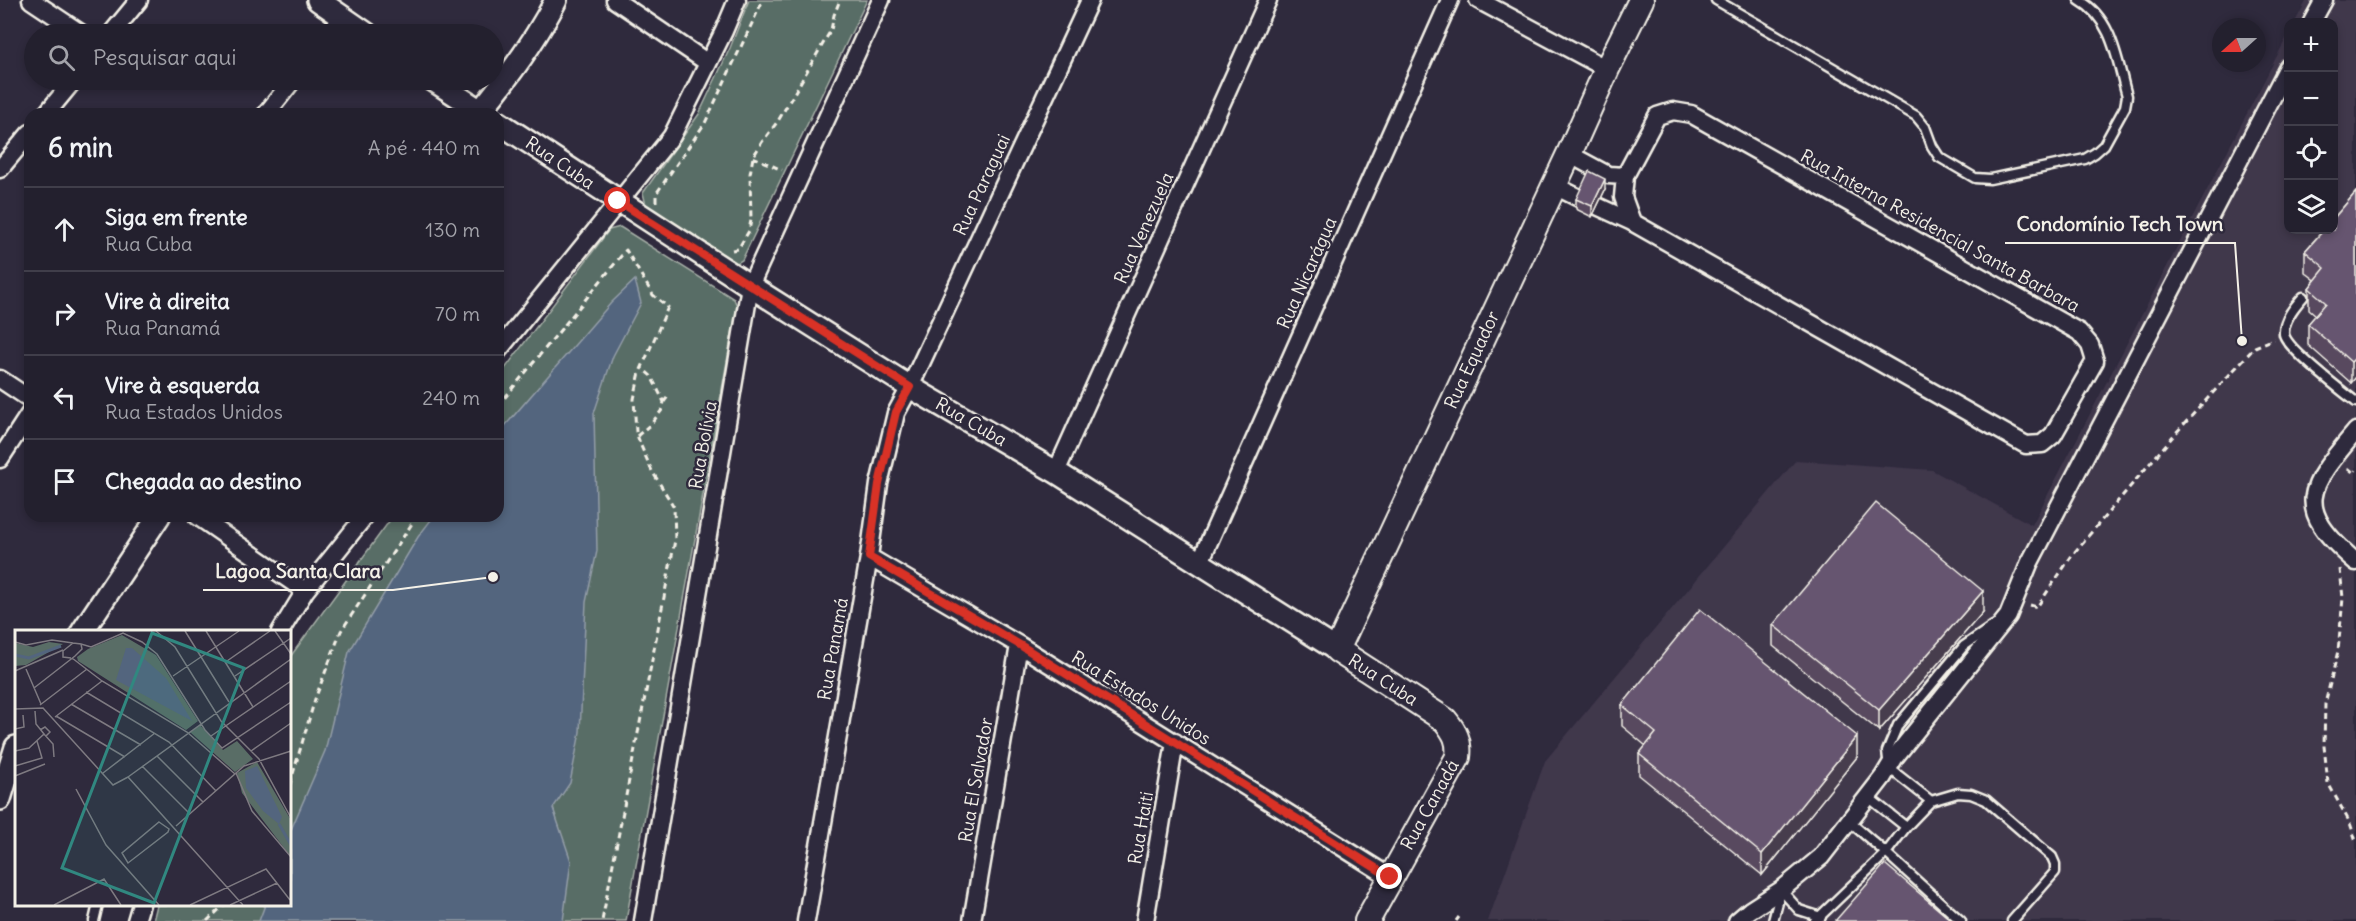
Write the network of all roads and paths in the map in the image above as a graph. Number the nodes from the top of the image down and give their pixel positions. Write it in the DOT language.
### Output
graph roads {
  1 [pos="31,0"];
  2 [pos="139,0"];
  3 [pos="318,0"];
  4 [pos="556,0"];
  5 [pos="615,0"];
  6 [pos="737,0"];
  7 [pos="763,0"];
  8 [pos="840,0"];
  9 [pos="881,0"];
  10 [pos="1090,0"];
  11 [pos="1268,0"];
  12 [pos="1450,0"];
  13 [pos="1478,0"];
  14 [pos="1641,0"];
  15 [pos="1716,0"];
  16 [pos="2079,0"];
  17 [pos="2324,0"];
  18 [pos="342,18"];
  19 [pos="2314,18"];
  20 [pos="67,24"];
  21 [pos="119,24"];
  22 [pos="337,24"];
  23 [pos="352,24"];
  24 [pos="708,63"];
  25 [pos="1606,69"];
  26 [pos="2286,72"];
  27 [pos="504,84"];
  28 [pos="66,90"];
  29 [pos="285,90"];
  30 [pos="449,90"];
  31 [pos="501,90"];
  32 [pos="51,108"];
  33 [pos="271,108"];
  34 [pos="475,108"];
  35 [pos="489,108"];
  36 [pos="504,127"];
  37 [pos="24,140"];
  38 [pos="1569,154"];
  39 [pos="753,157"];
  40 [pos="0,170"];
  41 [pos="782,170"];
  42 [pos="1625,176"];
  43 [pos="1553,185"];
  44 [pos="1581,199"];
  45 [pos="618,201"];
  46 [pos="1597,206"];
  47 [pos="661,207"];
  48 [pos="1632,222"];
  49 [pos="724,246"];
  50 [pos="750,286"];
  51 [pos="2303,297"];
  52 [pos="2284,335"];
  53 [pos="504,344"];
  54 [pos="642,368"];
  55 [pos="0,379"];
  56 [pos="910,387"];
  57 [pos="24,395"];
  58 [pos="669,395"];
  59 [pos="504,399"];
  60 [pos="664,402"];
  61 [pos="2356,402"];
  62 [pos="24,422"];
  63 [pos="2356,431"];
  64 [pos="637,436"];
  65 [pos="0,459"];
  66 [pos="1056,472"];
  67 [pos="155,522"];
  68 [pos="206,522"];
  69 [pos="360,522"];
  70 [pos="413,522"];
  71 [pos="2337,546"];
  72 [pos="869,557"];
  73 [pos="1200,562"];
  74 [pos="2356,562"];
  75 [pos="305,591"];
  76 [pos="2015,600"];
  77 [pos="83,630"];
  78 [pos="281,630"];
  79 [pos="1020,645"];
  80 [pos="1337,650"];
  81 [pos="1445,720"];
  82 [pos="1175,742"];
  83 [pos="15,750"];
  84 [pos="1889,768"];
  85 [pos="291,781"];
  86 [pos="1868,796"];
  87 [pos="0,799"];
  88 [pos="1931,801"];
  89 [pos="1849,821"];
  90 [pos="1906,826"];
  91 [pos="2356,841"];
  92 [pos="1886,853"];
  93 [pos="1390,877"];
  94 [pos="1781,890"];
  95 [pos="98,906"];
  96 [pos="140,906"];
  97 [pos="223,906"];
  98 [pos="1818,919"];
  99 [pos="94,921"];
  100 [pos="136,921"];
  101 [pos="207,921"];
  102 [pos="602,921"];
  103 [pos="642,921"];
  104 [pos="806,921"];
  105 [pos="972,921"];
  106 [pos="1145,921"];
  107 [pos="1367,921"];
  108 [pos="1737,921"];
  109 [pos="1773,921"];
  110 [pos="1962,921"];
  111 [pos="2012,921"];
  1 -- 20 [label="street"];
  2 -- 21 [label="street"];
  3 -- 18 [label="street"];
  4 -- 27 [label="street"];
  5 -- 24 [label="street"];
  6 -- 24 [label="street"];
  7 -- 47 [label="path"];
  8 -- 39 [label="path"];
  9 -- 50 [label="street, Rua Bolívia"];
  10 -- 56 [label="street, Rua Paraguai"];
  11 -- 66 [label="street, Rua Venezuela"];
  12 -- 73 [label="street, Rua Nicarágua"];
  13 -- 25 [label="street"];
  14 -- 25 [label="main road, Rua Equador"];
  15 -- 16 [label="lane"];
  17 -- 19 [label="street"];
  18 -- 22 [label="street"];
  18 -- 23 [label="street"];
  24 -- 45 [label="street"];
  25 -- 38 [label="main road, Rua Equador"];
  26 -- 76 [label="street"];
  28 -- 32 [label="street"];
  29 -- 33 [label="street"];
  30 -- 34 [label="street, Rua Cuba"];
  31 -- 35 [label="street"];
  36 -- 45 [label="street, Rua Cuba"];
  37 -- 40 [label="street"];
  38 -- 42 [label="street"];
  38 -- 43 [label="main road, Rua Equador"];
  39 -- 41 [label="path"];
  39 -- 49 [label="path"];
  42 -- 48 [label="street"];
  42 -- 48 [label="street, Rua Interna Residencial Santa Barbara"];
  43 -- 44 [label="street"];
  43 -- 80 [label="main road, Rua Equador"];
  45 -- 50 [label="street, Rua Cuba"];
  45 -- 53 [label="street"];
  46 -- 48 [label="street, Rua Interna Residencial Santa Barbara"];
  50 -- 56 [label="street, Rua Cuba"];
  50 -- 103 [label="street, Rua Bolívia"];
  51 -- 52 [label="lane"];
  52 -- 61 [label="lane"];
  52 -- 76 [label="path"];
  54 -- 59 [label="path"];
  54 -- 60 [label="path"];
  54 -- 64 [label="path"];
  55 -- 57 [label="street"];
  56 -- 66 [label="street, Rua Cuba"];
  56 -- 72 [label="street, Rua Panamá"];
  58 -- 60 [label="path"];
  60 -- 64 [label="path"];
  62 -- 65 [label="street"];
  63 -- 71 [label="street"];
  64 -- 102 [label="path"];
  66 -- 73 [label="street, Rua Cuba"];
  67 -- 77 [label="street"];
  68 -- 75 [label="street"];
  69 -- 75 [label="street"];
  70 -- 85 [label="path"];
  71 -- 74 [label="street"];
  71 -- 91 [label="path"];
  72 -- 79 [label="street, Rua Estados Unidos"];
  72 -- 104 [label="street, Rua Panamá"];
  73 -- 80 [label="street, Rua Cuba"];
  75 -- 78 [label="street"];
  76 -- 84 [label="street"];
  79 -- 82 [label="street, Rua Estados Unidos"];
  79 -- 105 [label="street, Rua El Salvador"];
  80 -- 81 [label="main road, Rua Cuba"];
  81 -- 93 [label="main road, Rua Canadá"];
  82 -- 93 [label="street, Rua Estados Unidos"];
  82 -- 106 [label="street, Rua Haiti"];
  83 -- 87 [label="street"];
  84 -- 86 [label="street"];
  84 -- 88 [label="lane"];
  86 -- 89 [label="street"];
  86 -- 90 [label="lane"];
  88 -- 90 [label="lane"];
  88 -- 111 [label="lane"];
  89 -- 92 [label="lane"];
  89 -- 94 [label="street"];
  90 -- 92 [label="lane"];
  92 -- 98 [label="lane"];
  92 -- 110 [label="lane"];
  93 -- 107 [label="main road, Rua Canadá"];
  94 -- 98 [label="lane"];
  94 -- 108 [label="street"];
  94 -- 109 [label="lane"];
  95 -- 99 [label="lane"];
  96 -- 100 [label="street"];
  97 -- 101 [label="path"];
}
